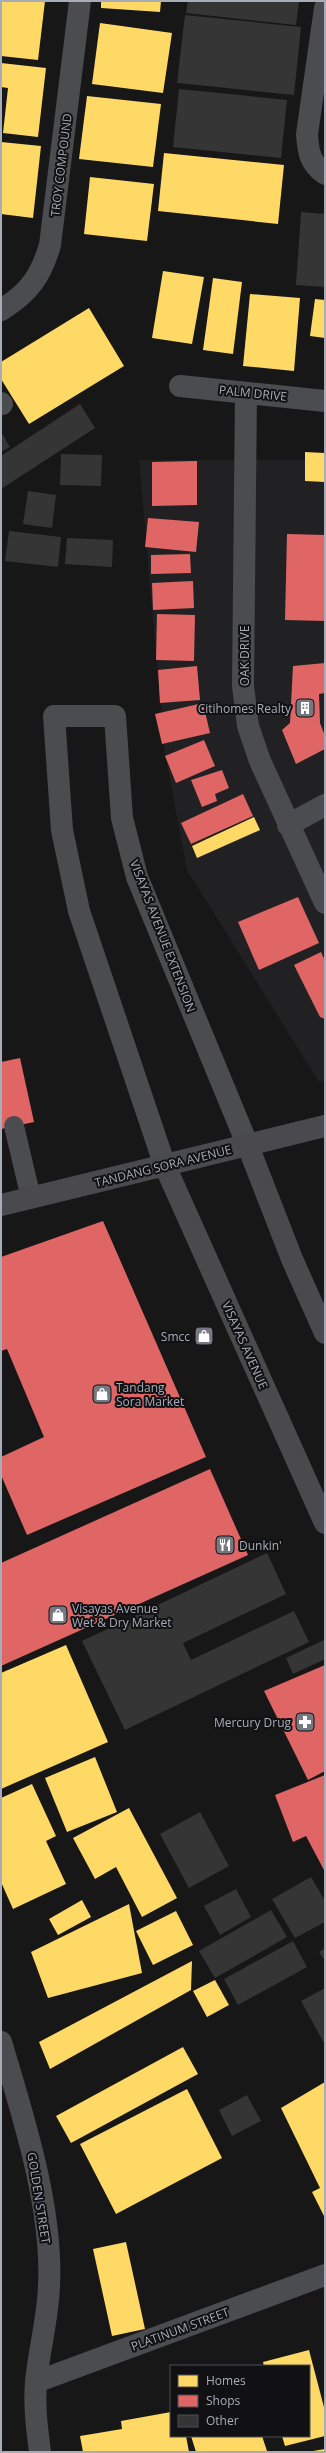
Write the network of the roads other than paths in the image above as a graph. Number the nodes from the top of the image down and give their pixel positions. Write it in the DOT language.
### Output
graph roads {
  1 [pos="80,1"];
  2 [pos="325,8"];
  3 [pos="325,174"];
  4 [pos="1,310"];
  5 [pos="180,386"];
  6 [pos="246,393"];
  7 [pos="325,401"];
  8 [pos="325,805"];
  9 [pos="288,824"];
  10 [pos="325,903"];
  11 [pos="14,1126"];
  12 [pos="325,1126"];
  13 [pos="248,1146"];
  14 [pos="165,1166"];
  15 [pos="31,1198"];
  16 [pos="1,1205"];
  17 [pos="325,1333"];
  18 [pos="325,1523"];
  19 [pos="1,2042"];
  20 [pos="325,2275"];
  21 [pos="36,2382"];
  22 [pos="40,2452"];
  1 -- 4 [label="street, TROY COMPOUND"];
  2 -- 3 [label="street"];
  5 -- 6 [label="street, PALM DRIVE"];
  6 -- 7 [label="street, PALM DRIVE"];
  6 -- 9 [label="street, OAK DRIVE"];
  8 -- 9 [label="street"];
  9 -- 10 [label="street, OAK DRIVE"];
  11 -- 15 [label="lane"];
  12 -- 13 [label="main road, TANDANG SORA AVENUE"];
  13 -- 14 [label="main road, TANDANG SORA AVENUE"];
  13 -- 14 [label="street, VISAYAS AVENUE EXTENSION"];
  13 -- 17 [label="main road"];
  14 -- 15 [label="main road, TANDANG SORA AVENUE"];
  14 -- 18 [label="main road, VISAYAS AVENUE"];
  15 -- 16 [label="main road, TANDANG SORA AVENUE"];
  19 -- 21 [label="street, GOLDEN STREET"];
  20 -- 21 [label="street, PLATINUM STREET"];
  21 -- 22 [label="street, GOLDEN STREET"];
}
